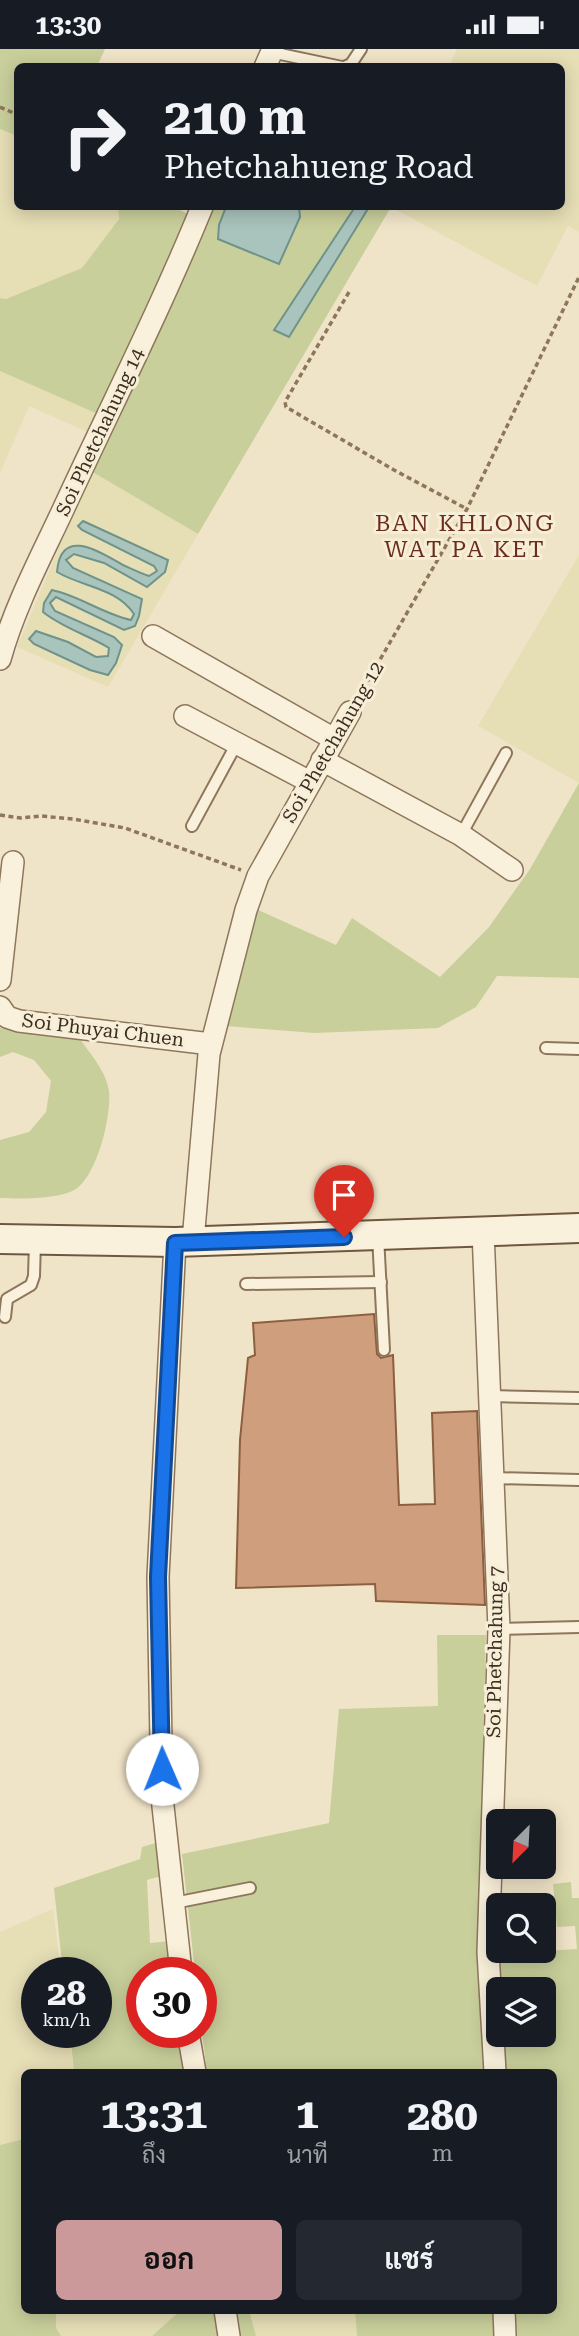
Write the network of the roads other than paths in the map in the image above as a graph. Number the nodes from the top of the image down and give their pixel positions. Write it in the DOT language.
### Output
graph roads {
  1 [pos="270,56"];
  2 [pos="316,63"];
  3 [pos="201,210"];
  4 [pos="153,636"];
  5 [pos="0,659"];
  6 [pos="350,712"];
  7 [pos="186,716"];
  8 [pos="334,739"];
  9 [pos="237,743"];
  10 [pos="506,753"];
  11 [pos="322,760"];
  12 [pos="310,782"];
  13 [pos="192,826"];
  14 [pos="461,835"];
  15 [pos="13,862"];
  16 [pos="512,870"];
  17 [pos="0,980"];
  18 [pos="0,1007"];
  19 [pos="211,1044"];
  20 [pos="546,1048"];
  21 [pos="579,1049"];
  22 [pos="579,1228"];
  23 [pos="483,1231"];
  24 [pos="379,1236"];
  25 [pos="0,1239"];
  26 [pos="35,1239"];
  27 [pos="184,1242"];
  28 [pos="381,1282"];
  29 [pos="246,1284"];
  30 [pos="5,1317"];
  31 [pos="384,1350"];
  32 [pos="490,1396"];
  33 [pos="579,1398"];
  34 [pos="493,1478"];
  35 [pos="579,1480"];
  36 [pos="579,1627"];
  37 [pos="499,1629"];
  38 [pos="250,1888"];
  39 [pos="174,1903"];
  40 [pos="179,1957"];
  41 [pos="191,2048"];
  42 [pos="194,2069"];
  43 [pos="495,2069"];
  44 [pos="226,2314"];
  45 [pos="504,2314"];
  46 [pos="229,2336"];
  47 [pos="505,2336"];
  1 -- 2 [label="lane"];
  3 -- 5 [label="street, Soi Phetchahung 14"];
  4 -- 8 [label="street"];
  6 -- 8 [label="street, Soi Phetchahung 12"];
  7 -- 9 [label="street"];
  8 -- 11 [label="street, Soi Phetchahung 12"];
  9 -- 12 [label="street"];
  9 -- 13 [label="lane"];
  10 -- 14 [label="lane"];
  11 -- 12 [label="street, Soi Phetchahung 12"];
  11 -- 14 [label="street"];
  12 -- 19 [label="street, Soi Phetchahung 12"];
  14 -- 16 [label="street"];
  15 -- 17 [label="street"];
  18 -- 19 [label="street, Soi Phuyai Chuen"];
  19 -- 27 [label="street, Soi Phetchahung 12"];
  20 -- 21 [label="lane"];
  22 -- 23 [label="main road"];
  23 -- 24 [label="main road"];
  23 -- 32 [label="street, Soi Phetchahung 7"];
  24 -- 27 [label="main road"];
  24 -- 28 [label="lane"];
  25 -- 26 [label="main road"];
  26 -- 27 [label="main road"];
  26 -- 30 [label="lane"];
  27 -- 39 [label="street, Soi Phetchahung 12"];
  28 -- 29 [label="lane"];
  28 -- 31 [label="lane"];
  32 -- 33 [label="lane"];
  32 -- 34 [label="street, Soi Phetchahung 7"];
  34 -- 35 [label="lane"];
  34 -- 37 [label="street, Soi Phetchahung 7"];
  36 -- 37 [label="lane"];
  37 -- 43 [label="street, Soi Phetchahung 7"];
  38 -- 39 [label="lane"];
  39 -- 40 [label="street, Soi Phetchahung 12"];
  41 -- 42 [label="street"];
  44 -- 46 [label="street"];
  45 -- 47 [label="street"];
}
